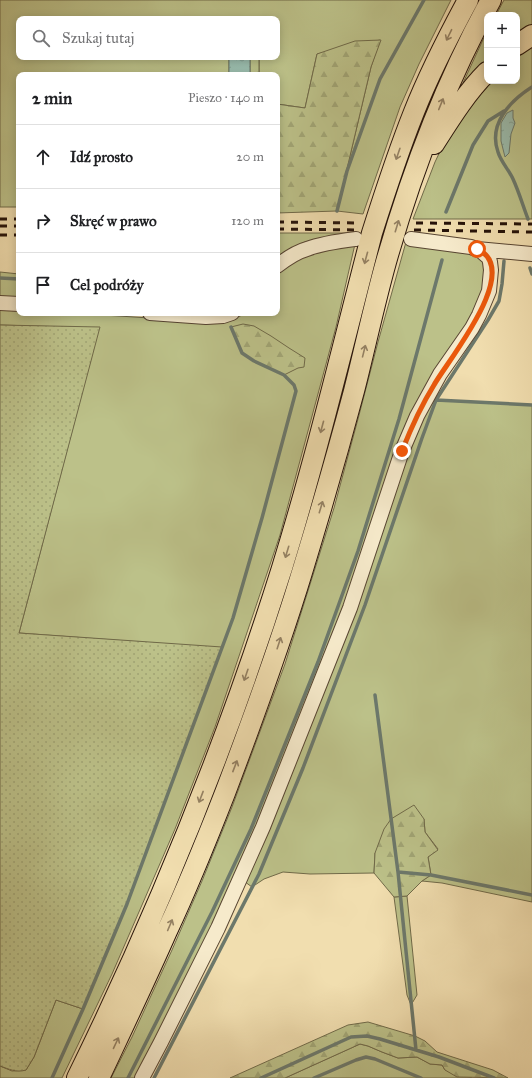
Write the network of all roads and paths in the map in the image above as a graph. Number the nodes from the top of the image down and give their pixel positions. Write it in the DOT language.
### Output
graph roads {
  1 [pos="468,0"];
  2 [pos="491,0"];
  3 [pos="532,35"];
  4 [pos="520,43"];
  5 [pos="484,75"];
  6 [pos="412,180"];
  7 [pos="356,239"];
  8 [pos="412,239"];
  9 [pos="477,249"];
  10 [pos="532,254"];
  11 [pos="280,264"];
  12 [pos="0,302"];
  13 [pos="16,304"];
  14 [pos="192,316"];
  15 [pos="223,316"];
  16 [pos="77,1078"];
  17 [pos="99,1078"];
  18 [pos="142,1078"];
  1 -- 16 [label="highway, one-way"];
  6 -- 2 [label="highway, one-way"];
  3 -- 4 [label="highway"];
  5 -- 6 [label="highway"];
  17 -- 6 [label="highway, one-way"];
  7 -- 11 [label="street"];
  8 -- 9 [label="street"];
  9 -- 10 [label="street"];
  9 -- 18 [label="street"];
  12 -- 13 [label="street"];
  14 -- 15 [label="street"];
}
